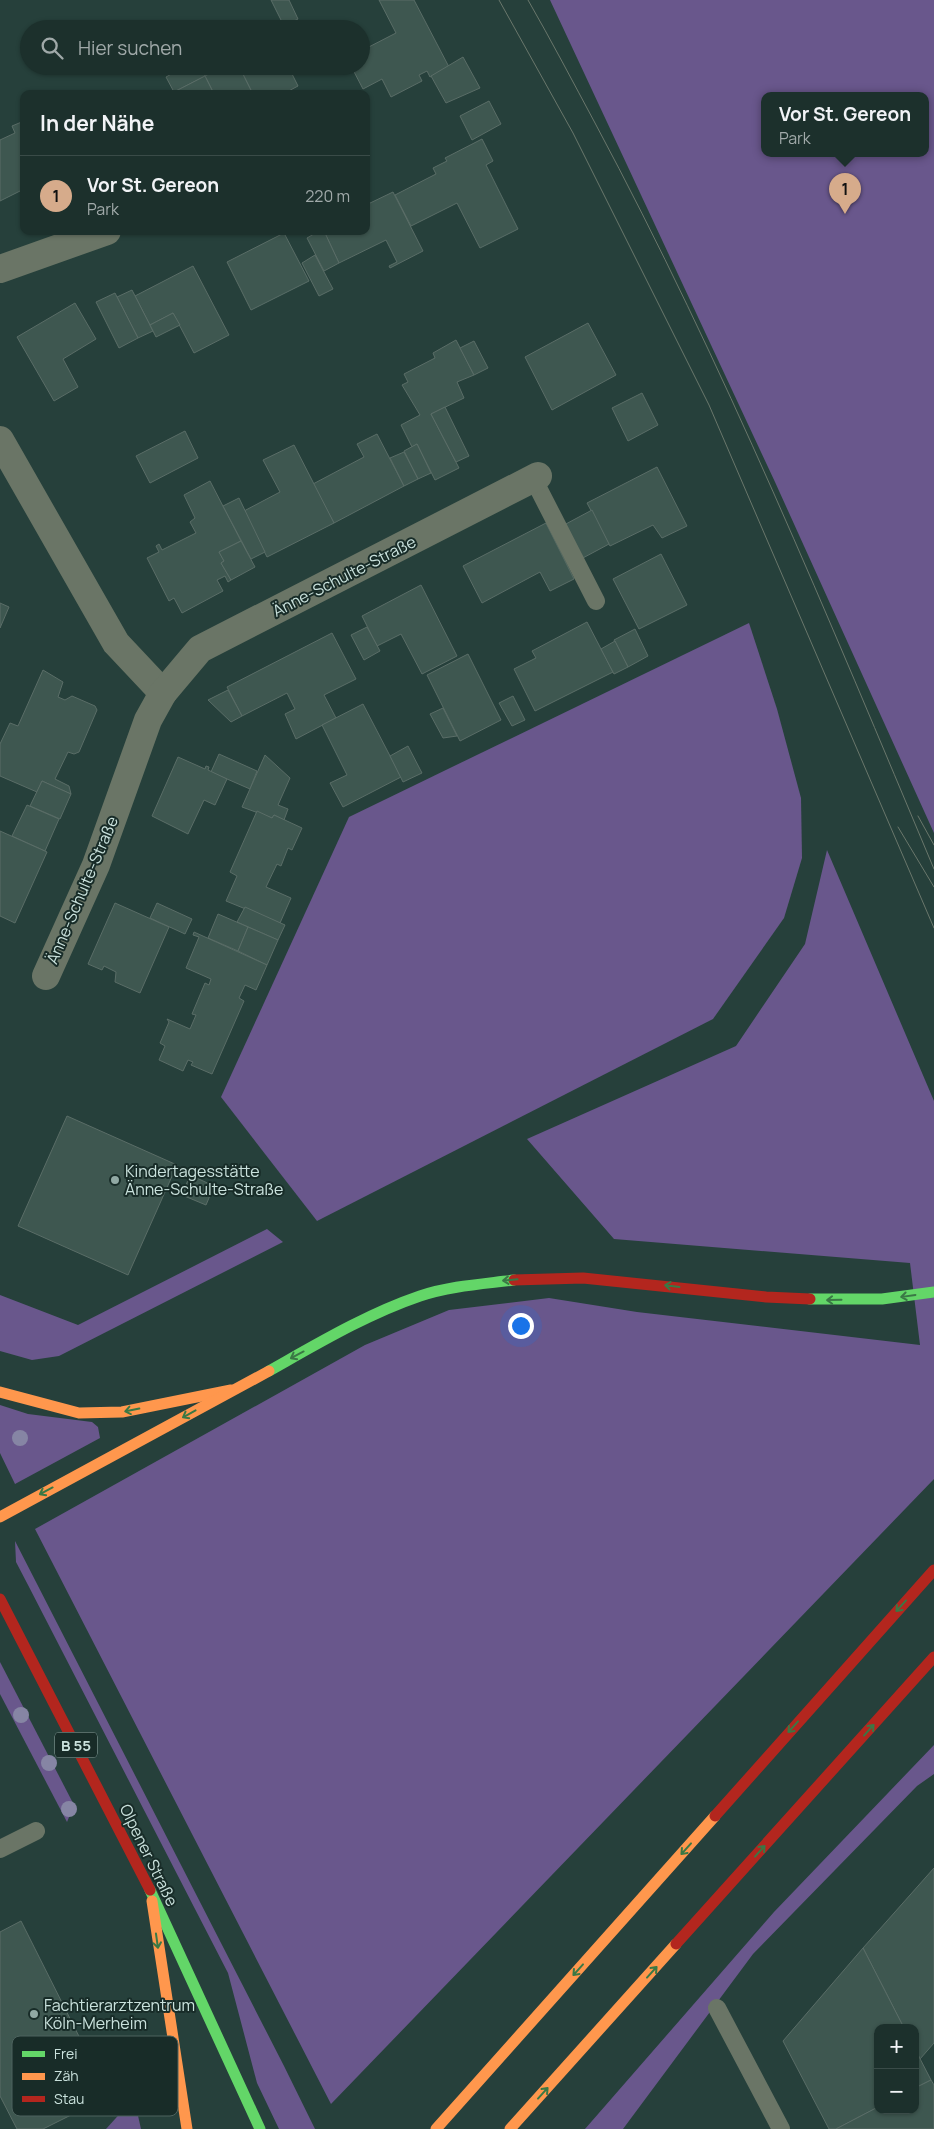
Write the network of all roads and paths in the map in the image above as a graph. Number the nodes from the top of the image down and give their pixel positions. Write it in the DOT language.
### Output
graph roads {
  1 [pos="96,235"];
  2 [pos="0,269"];
  3 [pos="0,440"];
  4 [pos="536,477"];
  5 [pos="596,602"];
  6 [pos="163,693"];
  7 [pos="46,976"];
  8 [pos="934,1292"];
  9 [pos="231,1390"];
  10 [pos="0,1392"];
  11 [pos="0,1517"];
  12 [pos="934,1570"];
  13 [pos="0,1599"];
  14 [pos="934,1657"];
  15 [pos="36,1830"];
  16 [pos="0,1849"];
  17 [pos="151,1892"];
  18 [pos="717,2008"];
  19 [pos="173,2036"];
  20 [pos="178,2070"];
  21 [pos="187,2129"];
  22 [pos="260,2129"];
  23 [pos="436,2129"];
  24 [pos="510,2129"];
  25 [pos="781,2129"];
  1 -- 2 [label="street"];
  3 -- 6 [label="street"];
  4 -- 5 [label="lane"];
  4 -- 6 [label="street, Änne-Schulte-Straße"];
  6 -- 7 [label="street, Änne-Schulte-Straße"];
  8 -- 9 [label="main road, one-way"];
  9 -- 10 [label="main road, one-way"];
  9 -- 11 [label="main road, one-way"];
  12 -- 23 [label="main road, one-way"];
  13 -- 17 [label="main road, Olpener Straße / B 55"];
  24 -- 14 [label="main road, one-way"];
  15 -- 16 [label="lane"];
  17 -- 19 [label="main road, one-way"];
  17 -- 22 [label="main road, Olpener Straße / B 55"];
  18 -- 25 [label="lane"];
  20 -- 21 [label="main road, one-way"];
}
